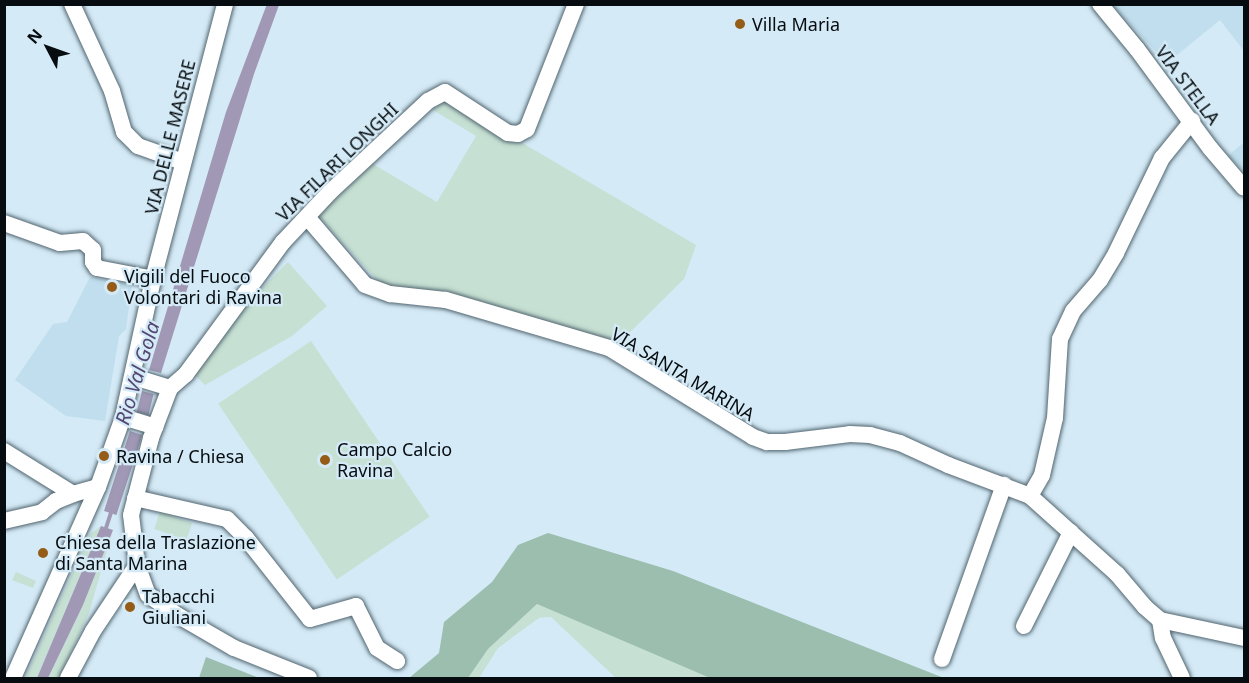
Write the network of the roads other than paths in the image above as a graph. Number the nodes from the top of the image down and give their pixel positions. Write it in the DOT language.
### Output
graph roads {
  1 [pos="72,4"];
  2 [pos="225,4"];
  3 [pos="576,4"];
  4 [pos="1100,4"];
  5 [pos="1192,121"];
  6 [pos="183,162"];
  7 [pos="1245,188"];
  8 [pos="307,217"];
  9 [pos="4,223"];
  10 [pos="153,279"];
  11 [pos="152,383"];
  12 [pos="139,422"];
  13 [pos="4,451"];
  14 [pos="1004,485"];
  15 [pos="98,487"];
  16 [pos="73,494"];
  17 [pos="1030,495"];
  18 [pos="135,498"];
  19 [pos="4,521"];
  20 [pos="1071,532"];
  21 [pos="137,565"];
  22 [pos="1160,620"];
  23 [pos="1024,626"];
  24 [pos="1245,638"];
  25 [pos="942,659"];
  26 [pos="397,662"];
  27 [pos="13,678"];
  28 [pos="68,678"];
  29 [pos="309,678"];
  30 [pos="1182,678"];
  1 -- 6 [label="street"];
  2 -- 6 [label="street, VIA DELLE MASERE"];
  3 -- 8 [label="street, VIA FILARI LONGHI"];
  4 -- 5 [label="street, VIA STELLA"];
  5 -- 7 [label="street, VIA STELLA"];
  5 -- 17 [label="street"];
  6 -- 10 [label="street, VIA DELLE MASERE"];
  8 -- 11 [label="street, VIA FILARI LONGHI"];
  8 -- 14 [label="street, VIA SANTA MARINA"];
  9 -- 10 [label="street"];
  10 -- 11 [label="street, VIA DELLE MASERE"];
  11 -- 12 [label="street, VIA FILARI LONGHI"];
  11 -- 12 [label="street, VIA DELLE MASERE"];
  12 -- 15 [label="street, VIA DELLE MASERE"];
  12 -- 18 [label="street, VIA FILARI LONGHI"];
  13 -- 16 [label="street"];
  14 -- 17 [label="street, VIA SANTA MARINA"];
  14 -- 25 [label="street"];
  15 -- 16 [label="street"];
  15 -- 27 [label="street, VIA DELLE MASERE"];
  16 -- 19 [label="street"];
  17 -- 20 [label="street, VIA SANTA MARINA"];
  18 -- 21 [label="street, VIA FILARI LONGHI"];
  18 -- 26 [label="street"];
  20 -- 22 [label="street, VIA SANTA MARINA"];
  20 -- 23 [label="street"];
  21 -- 28 [label="street"];
  21 -- 29 [label="street, VIA FILARI LONGHI"];
  22 -- 24 [label="street"];
  22 -- 30 [label="street"];
}
